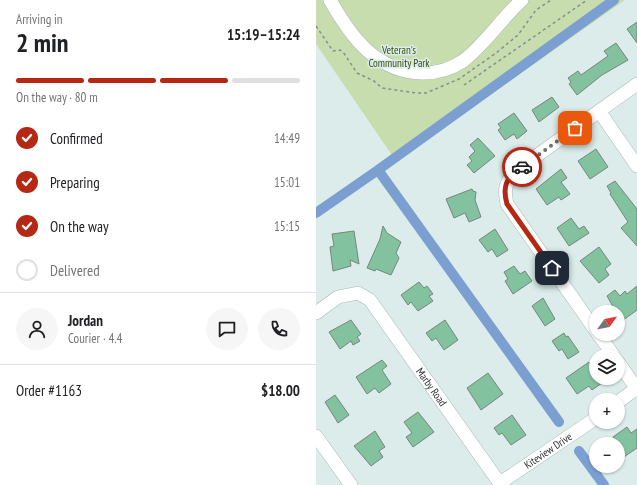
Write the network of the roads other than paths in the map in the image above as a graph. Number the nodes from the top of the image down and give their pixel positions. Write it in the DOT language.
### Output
graph roads {
  1 [pos="330,0"];
  2 [pos="522,0"];
  3 [pos="637,84"];
  4 [pos="599,111"];
  5 [pos="637,166"];
  6 [pos="316,313"];
  7 [pos="589,321"];
  8 [pos="625,372"];
  9 [pos="637,389"];
  10 [pos="625,397"];
  11 [pos="589,423"];
  12 [pos="316,436"];
  13 [pos="501,484"];
  14 [pos="351,485"];
  1 -- 2 [label="street"];
  3 -- 4 [label="street"];
  4 -- 5 [label="street"];
  4 -- 7 [label="street"];
  6 -- 13 [label="street, Marby Road"];
  8 -- 9 [label="street"];
  9 -- 10 [label="street"];
  11 -- 13 [label="street, Kiteview Drive"];
  12 -- 14 [label="street"];
}
